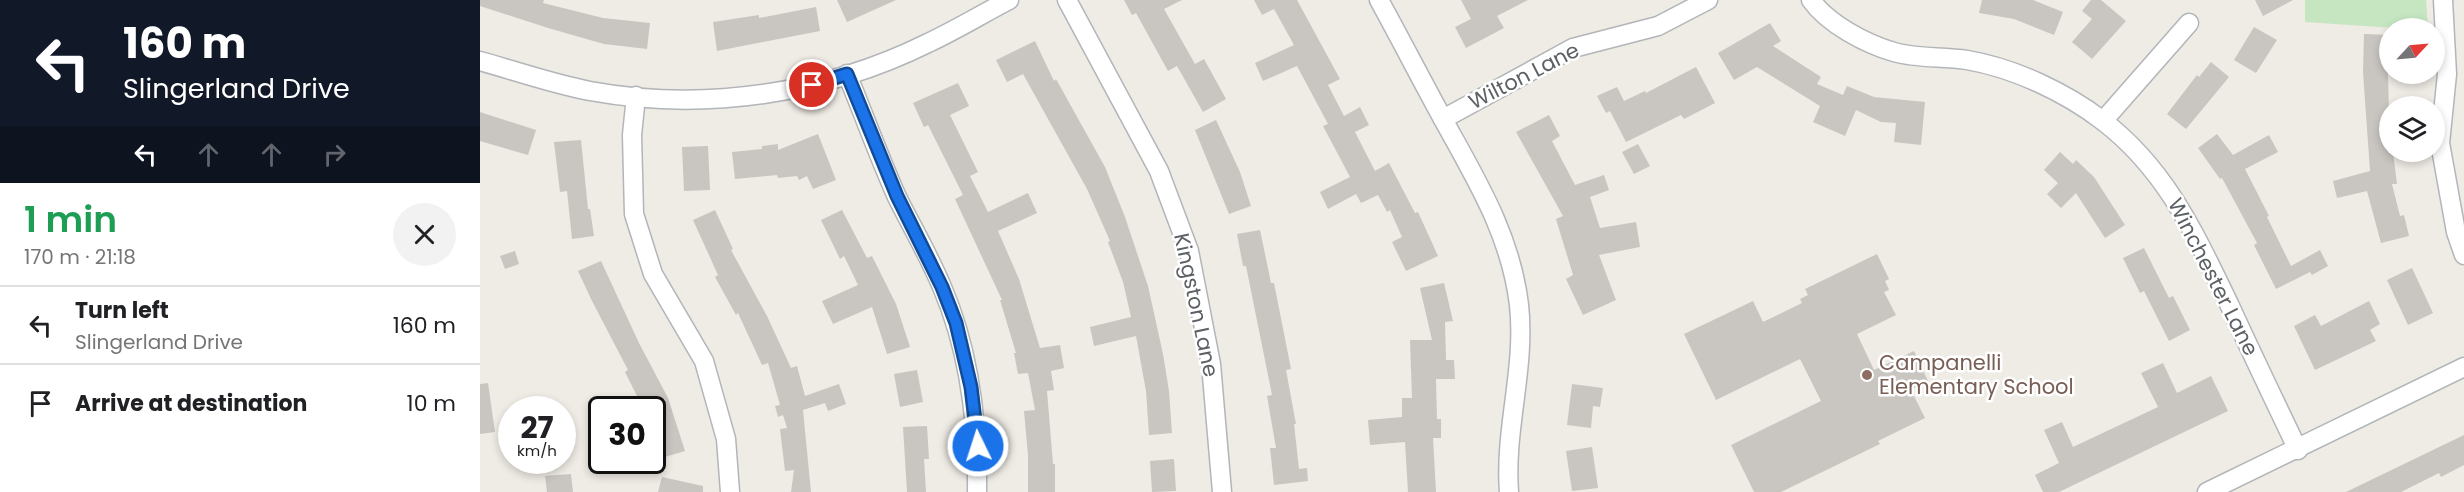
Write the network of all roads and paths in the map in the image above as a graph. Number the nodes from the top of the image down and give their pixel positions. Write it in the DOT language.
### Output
graph roads {
  1 [pos="1009,0"];
  2 [pos="1067,0"];
  3 [pos="1379,0"];
  4 [pos="1708,0"];
  5 [pos="1811,0"];
  6 [pos="2443,0"];
  7 [pos="2189,23"];
  8 [pos="480,61"];
  9 [pos="2456,73"];
  10 [pos="847,74"];
  11 [pos="636,96"];
  12 [pos="1443,119"];
  13 [pos="2103,121"];
  14 [pos="2464,255"];
  15 [pos="2464,367"];
  16 [pos="2298,450"];
  17 [pos="730,492"];
  18 [pos="976,492"];
  19 [pos="1222,492"];
  20 [pos="1509,492"];
  21 [pos="2207,492"];
  1 -- 10 [label="street"];
  2 -- 19 [label="street, Kingston Lane"];
  3 -- 12 [label="street"];
  4 -- 12 [label="street, Wilton Lane"];
  5 -- 13 [label="street, Winchester Lane"];
  6 -- 9 [label="street"];
  7 -- 13 [label="street"];
  8 -- 11 [label="street"];
  9 -- 14 [label="street"];
  10 -- 11 [label="street"];
  10 -- 18 [label="street"];
  11 -- 17 [label="street"];
  12 -- 20 [label="street"];
  13 -- 16 [label="street, Winchester Lane"];
  15 -- 16 [label="street"];
  16 -- 21 [label="street"];
}
